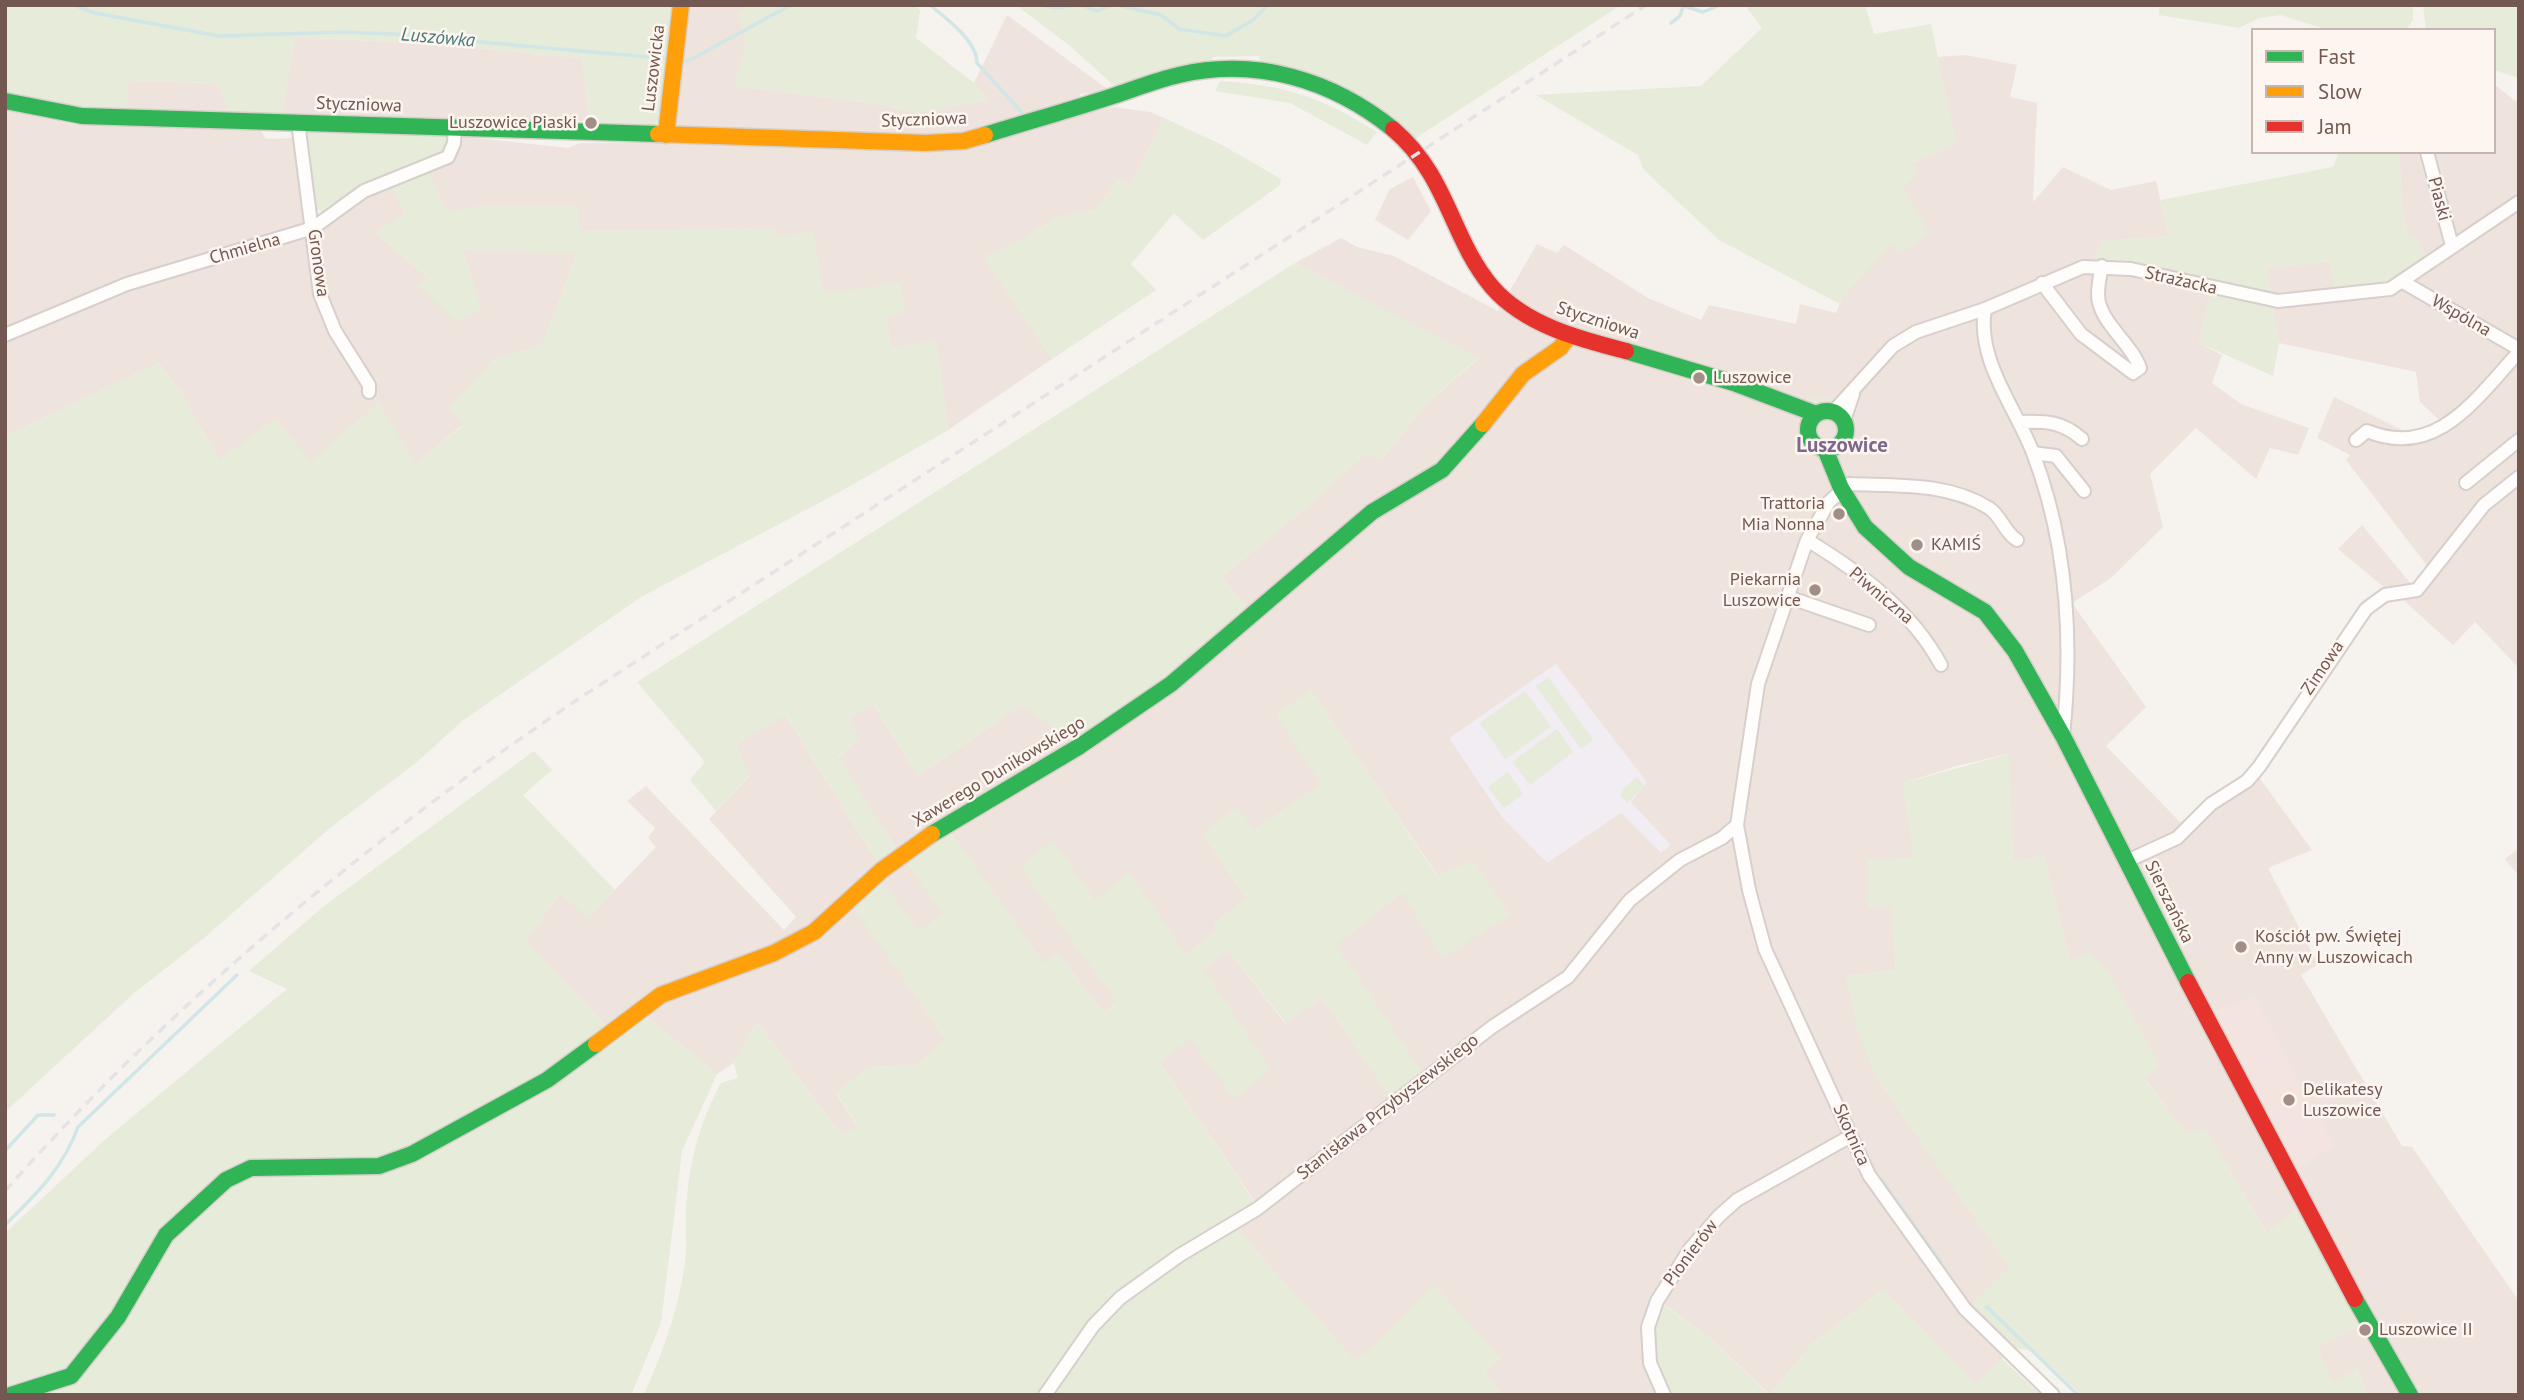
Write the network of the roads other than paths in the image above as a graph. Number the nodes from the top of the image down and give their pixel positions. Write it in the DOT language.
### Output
graph roads {
  1 [pos="681,5"];
  2 [pos="5,101"];
  3 [pos="298,122"];
  4 [pos="455,127"];
  5 [pos="666,135"];
  6 [pos="2428,154"];
  7 [pos="2519,202"];
  8 [pos="313,228"];
  9 [pos="2452,246"];
  10 [pos="2102,266"];
  11 [pos="2403,282"];
  12 [pos="2042,283"];
  13 [pos="1985,309"];
  14 [pos="5,335"];
  15 [pos="1570,335"];
  16 [pos="2519,351"];
  17 [pos="369,392"];
  18 [pos="1838,416"];
  19 [pos="1812,419"];
  20 [pos="2019,422"];
  21 [pos="2082,439"];
  22 [pos="2356,440"];
  23 [pos="2519,440"];
  24 [pos="1832,447"];
  25 [pos="2033,453"];
  26 [pos="2519,477"];
  27 [pos="1839,482"];
  28 [pos="2466,483"];
  29 [pos="2084,491"];
  30 [pos="1807,540"];
  31 [pos="2017,540"];
  32 [pos="1788,597"];
  33 [pos="1870,625"];
  34 [pos="1941,666"];
  35 [pos="2063,736"];
  36 [pos="1737,825"];
  37 [pos="2127,861"];
  38 [pos="1849,1137"];
  39 [pos="10,1395"];
  40 [pos="1045,1395"];
  41 [pos="1664,1395"];
  42 [pos="2053,1395"];
  43 [pos="2410,1395"];
  1 -- 5 [label="street, Luszowicka"];
  2 -- 3 [label="street, Styczniowa"];
  3 -- 4 [label="street, Styczniowa"];
  3 -- 8 [label="street, Gronowa"];
  4 -- 5 [label="street, Styczniowa"];
  4 -- 8 [label="street, Chmielna"];
  5 -- 15 [label="street, Styczniowa"];
  6 -- 9 [label="street, Piaski"];
  7 -- 9 [label="street, Strażacka"];
  8 -- 14 [label="street, Chmielna"];
  8 -- 17 [label="street, Gronowa"];
  9 -- 11 [label="street, Strażacka"];
  10 -- 11 [label="street, Strażacka"];
  10 -- 12 [label="street, Strażacka"];
  10 -- 12 [label="street"];
  11 -- 16 [label="street, Wspólna"];
  12 -- 13 [label="street, Strażacka"];
  13 -- 18 [label="street, Strażacka"];
  13 -- 20 [label="street"];
  15 -- 19 [label="street, Styczniowa"];
  15 -- 39 [label="street, Xawerego Dunikowskiego"];
  16 -- 22 [label="street"];
  18 -- 19 [label="street"];
  18 -- 24 [label="street"];
  19 -- 24 [label="street"];
  20 -- 21 [label="street"];
  20 -- 25 [label="street"];
  23 -- 28 [label="street"];
  24 -- 27 [label="street"];
  25 -- 29 [label="street"];
  25 -- 35 [label="street"];
  26 -- 37 [label="street, Zimowa"];
  27 -- 30 [label="street"];
  27 -- 31 [label="street"];
  27 -- 35 [label="street, Sierszańska"];
  30 -- 32 [label="street"];
  30 -- 34 [label="street, Piwniczna"];
  32 -- 33 [label="street"];
  32 -- 36 [label="street"];
  35 -- 37 [label="street, Sierszańska"];
  36 -- 38 [label="street, Skotnica"];
  36 -- 40 [label="street, Stanisława Przybyszewskiego"];
  37 -- 43 [label="street, Sierszańska"];
  38 -- 41 [label="street, Pionierów"];
  38 -- 42 [label="street, Skotnica"];
}
